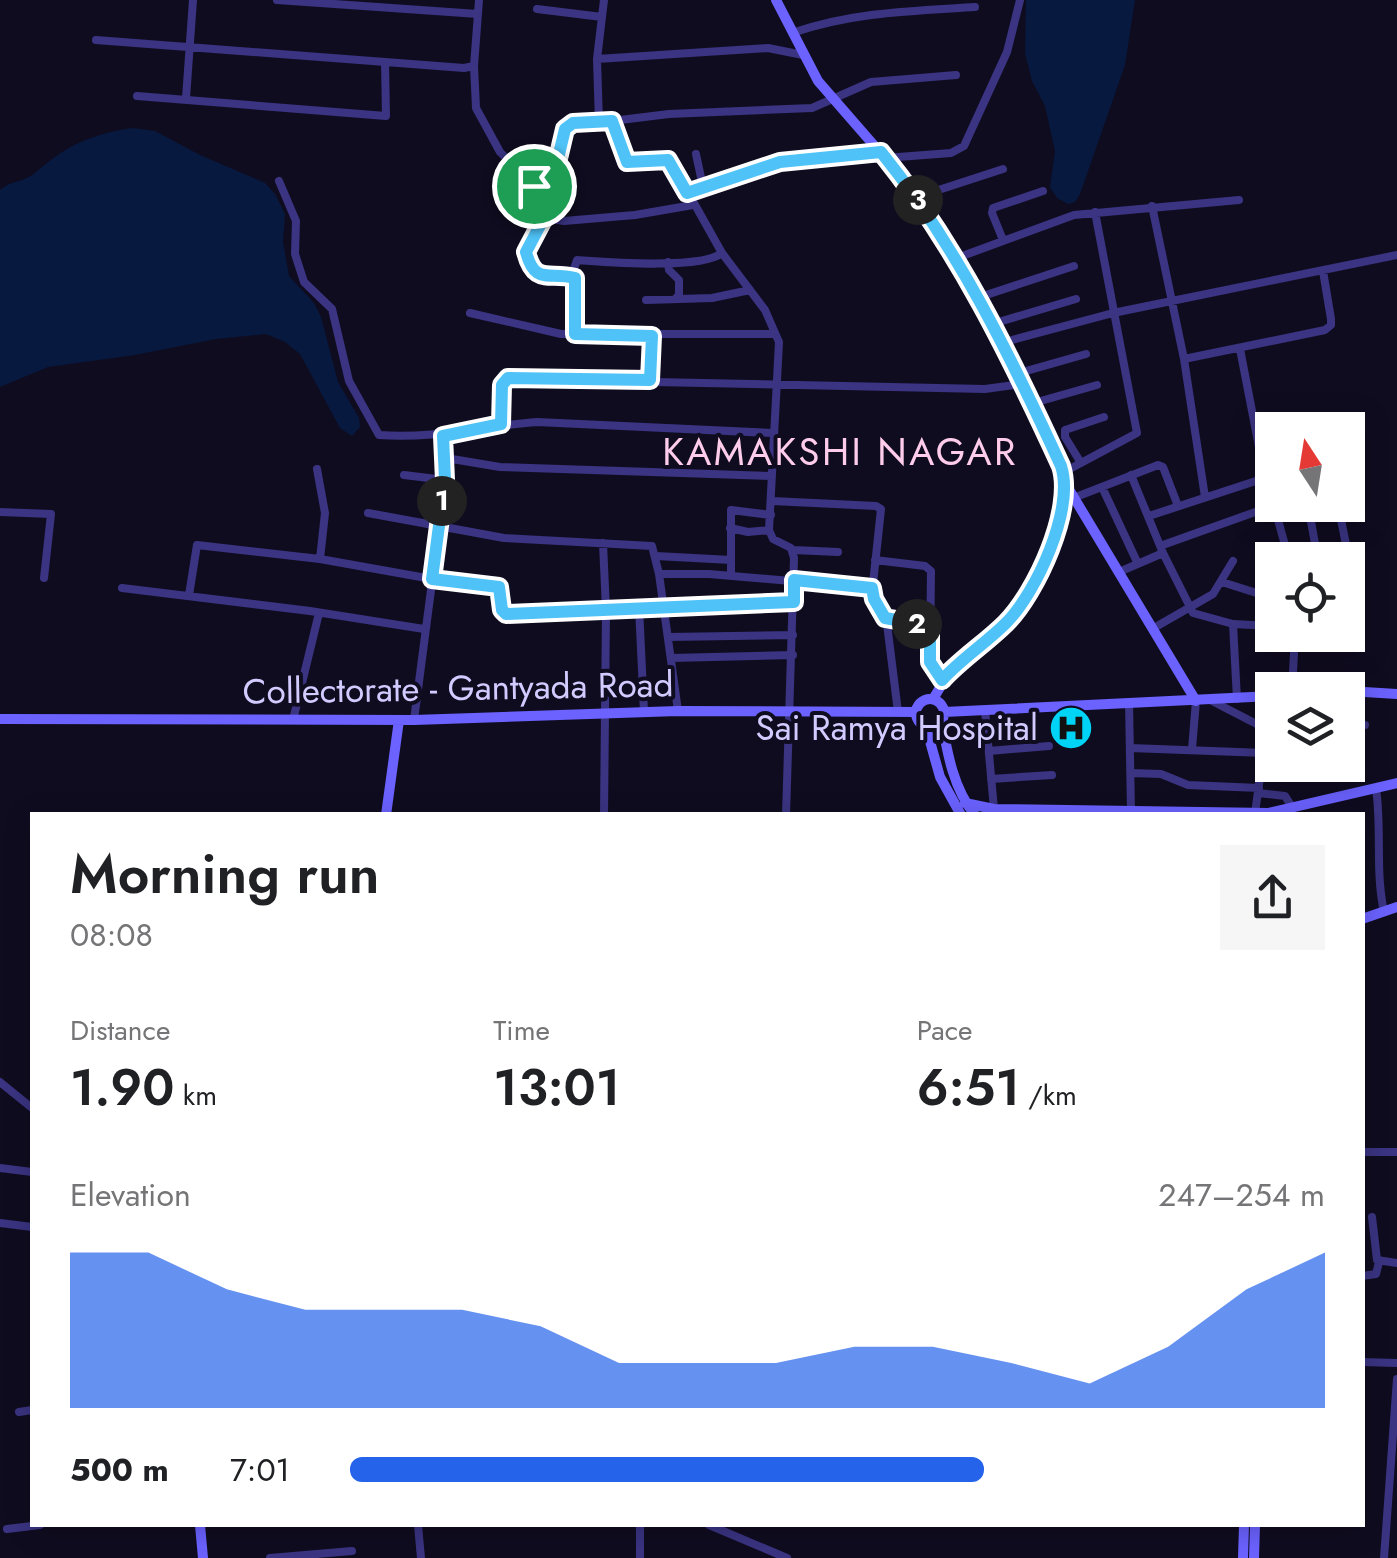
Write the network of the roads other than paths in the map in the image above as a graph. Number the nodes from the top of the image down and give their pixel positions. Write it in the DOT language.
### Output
graph roads {
  1 [pos="193,0"];
  2 [pos="277,0"];
  3 [pos="479,0"];
  4 [pos="604,0"];
  5 [pos="776,0"];
  6 [pos="910,0"];
  7 [pos="1020,0"];
  8 [pos="975,7"];
  9 [pos="537,10"];
  10 [pos="911,11"];
  11 [pos="478,14"];
  12 [pos="602,17"];
  13 [pos="791,34"];
  14 [pos="96,40"];
  15 [pos="189,48"];
  16 [pos="804,55"];
  17 [pos="596,58"];
  18 [pos="384,62"];
  19 [pos="474,66"];
  20 [pos="956,75"];
  21 [pos="137,96"];
  22 [pos="186,98"];
  23 [pos="835,100"];
  24 [pos="612,121"];
  25 [pos="599,123"];
  26 [pos="696,154"];
  27 [pos="883,155"];
  28 [pos="1003,168"];
  29 [pos="279,181"];
  30 [pos="534,186"];
  31 [pos="703,188"];
  32 [pos="1043,191"];
  33 [pos="687,193"];
  34 [pos="916,198"];
  35 [pos="1240,200"];
  36 [pos="694,204"];
  37 [pos="1152,206"];
  38 [pos="1094,212"];
  39 [pos="546,214"];
  40 [pos="1003,240"];
  41 [pos="722,252"];
  42 [pos="1397,255"];
  43 [pos="954,259"];
  44 [pos="668,262"];
  45 [pos="1074,266"];
  46 [pos="1323,270"];
  47 [pos="571,276"];
  48 [pos="750,290"];
  49 [pos="977,298"];
  50 [pos="675,299"];
  51 [pos="1076,299"];
  52 [pos="646,300"];
  53 [pos="1173,302"];
  54 [pos="470,313"];
  55 [pos="1114,314"];
  56 [pos="992,324"];
  57 [pos="575,334"];
  58 [pos="774,334"];
  59 [pos="652,336"];
  60 [pos="1001,343"];
  61 [pos="1240,349"];
  62 [pos="1086,354"];
  63 [pos="1184,359"];
  64 [pos="1018,379"];
  65 [pos="650,380"];
  66 [pos="778,383"];
  67 [pos="1097,385"];
  68 [pos="1030,404"];
  69 [pos="1104,416"];
  70 [pos="501,424"];
  71 [pos="1255,426"];
  72 [pos="772,434"];
  73 [pos="443,436"];
  74 [pos="446,458"];
  75 [pos="1082,463"];
  76 [pos="317,469"];
  77 [pos="1061,469"];
  78 [pos="404,474"];
  79 [pos="1132,474"];
  80 [pos="772,476"];
  81 [pos="445,480"];
  82 [pos="1255,481"];
  83 [pos="1102,486"];
  84 [pos="1076,497"];
  85 [pos="1205,497"];
  86 [pos="772,502"];
  87 [pos="1178,506"];
  88 [pos="0,512"];
  89 [pos="1255,512"];
  90 [pos="368,514"];
  91 [pos="771,515"];
  92 [pos="1149,516"];
  93 [pos="438,527"];
  94 [pos="730,528"];
  95 [pos="769,530"];
  96 [pos="602,542"];
  97 [pos="792,550"];
  98 [pos="1162,550"];
  99 [pos="838,552"];
  100 [pos="656,556"];
  101 [pos="320,559"];
  102 [pos="731,560"];
  103 [pos="875,560"];
  104 [pos="1233,561"];
  105 [pos="1138,564"];
  106 [pos="1118,572"];
  107 [pos="659,574"];
  108 [pos="732,576"];
  109 [pos="44,578"];
  110 [pos="432,579"];
  111 [pos="794,580"];
  112 [pos="1222,582"];
  113 [pos="122,588"];
  114 [pos="872,588"];
  115 [pos="1255,593"];
  116 [pos="189,595"];
  117 [pos="794,602"];
  118 [pos="663,606"];
  119 [pos="639,608"];
  120 [pos="1190,608"];
  121 [pos="606,610"];
  122 [pos="319,613"];
  123 [pos="885,618"];
  124 [pos="1234,624"];
  125 [pos="1255,625"];
  126 [pos="930,626"];
  127 [pos="1152,629"];
  128 [pos="424,630"];
  129 [pos="793,635"];
  130 [pos="668,637"];
  131 [pos="792,655"];
  132 [pos="671,658"];
  133 [pos="942,680"];
  134 [pos="1365,692"];
  135 [pos="1397,694"];
  136 [pos="1255,697"];
  137 [pos="1237,699"];
  138 [pos="933,700"];
  139 [pos="1196,701"];
  140 [pos="1212,701"];
  141 [pos="1129,702"];
  142 [pos="985,710"];
  143 [pos="678,711"];
  144 [pos="644,712"];
  145 [pos="788,712"];
  146 [pos="898,712"];
  147 [pos="916,712"];
  148 [pos="603,713"];
  149 [pos="943,717"];
  150 [pos="0,719"];
  151 [pos="293,720"];
  152 [pos="399,720"];
  153 [pos="414,720"];
  154 [pos="926,727"];
  155 [pos="1255,728"];
  156 [pos="1049,746"];
  157 [pos="1130,748"];
  158 [pos="1192,749"];
  159 [pos="946,750"];
  160 [pos="989,751"];
  161 [pos="1255,752"];
  162 [pos="933,756"];
  163 [pos="1131,773"];
  164 [pos="1052,775"];
  165 [pos="991,779"];
  166 [pos="1259,782"];
  167 [pos="1397,783"];
  168 [pos="1376,788"];
  169 [pos="1258,790"];
  170 [pos="963,809"];
  171 [pos="994,809"];
  172 [pos="1299,809"];
  173 [pos="386,812"];
  174 [pos="604,812"];
  175 [pos="786,812"];
  176 [pos="1028,812"];
  177 [pos="1132,812"];
  178 [pos="1252,812"];
  179 [pos="1270,812"];
  180 [pos="1397,907"];
  181 [pos="1384,912"];
  182 [pos="1365,918"];
  183 [pos="0,1082"];
  184 [pos="30,1106"];
  185 [pos="1365,1152"];
  186 [pos="1397,1152"];
  187 [pos="0,1168"];
  188 [pos="30,1172"];
  189 [pos="1372,1217"];
  190 [pos="0,1223"];
  191 [pos="30,1227"];
  192 [pos="1379,1262"];
  193 [pos="1397,1263"];
  194 [pos="1365,1276"];
  195 [pos="1365,1362"];
  196 [pos="1397,1362"];
  197 [pos="1397,1379"];
  198 [pos="30,1410"];
  199 [pos="19,1412"];
  200 [pos="30,1526"];
  201 [pos="200,1527"];
  202 [pos="418,1527"];
  203 [pos="640,1527"];
  204 [pos="714,1527"];
  205 [pos="1244,1527"];
  206 [pos="1255,1527"];
  207 [pos="7,1529"];
  208 [pos="352,1551"];
  209 [pos="204,1558"];
  210 [pos="270,1558"];
  211 [pos="421,1558"];
  212 [pos="640,1558"];
  213 [pos="787,1558"];
  214 [pos="1243,1558"];
  215 [pos="1254,1558"];
  216 [pos="1384,1558"];
  1 -- 15 [label="street"];
  2 -- 11 [label="street"];
  3 -- 11 [label="street"];
  4 -- 12 [label="street"];
  5 -- 13 [label="street"];
  6 -- 10 [label="street"];
  7 -- 27 [label="street"];
  8 -- 10 [label="street"];
  9 -- 12 [label="street"];
  10 -- 13 [label="street"];
  11 -- 19 [label="street"];
  12 -- 17 [label="street"];
  13 -- 16 [label="street"];
  14 -- 15 [label="street"];
  15 -- 18 [label="street"];
  15 -- 22 [label="street"];
  16 -- 17 [label="street"];
  16 -- 23 [label="street"];
  17 -- 25 [label="street"];
  18 -- 19 [label="street"];
  18 -- 22 [label="street"];
  19 -- 30 [label="street"];
  20 -- 23 [label="street"];
  21 -- 22 [label="street"];
  23 -- 24 [label="street"];
  23 -- 27 [label="street"];
  24 -- 25 [label="street"];
  24 -- 33 [label="street"];
  25 -- 30 [label="street"];
  26 -- 31 [label="street"];
  27 -- 31 [label="street"];
  27 -- 34 [label="street"];
  28 -- 34 [label="street"];
  29 -- 73 [label="street"];
  30 -- 39 [label="street"];
  31 -- 33 [label="street"];
  32 -- 40 [label="street"];
  33 -- 36 [label="street"];
  34 -- 43 [label="street"];
  35 -- 37 [label="street"];
  36 -- 39 [label="street"];
  36 -- 41 [label="street"];
  37 -- 38 [label="street"];
  37 -- 53 [label="street"];
  38 -- 40 [label="street"];
  38 -- 55 [label="street"];
  39 -- 47 [label="street"];
  40 -- 43 [label="street"];
  41 -- 44 [label="street"];
  41 -- 48 [label="street"];
  42 -- 46 [label="street"];
  43 -- 49 [label="street"];
  44 -- 47 [label="street"];
  44 -- 50 [label="street"];
  45 -- 49 [label="street"];
  46 -- 53 [label="street"];
  46 -- 61 [label="street"];
  47 -- 57 [label="street"];
  48 -- 50 [label="street"];
  48 -- 58 [label="street"];
  49 -- 56 [label="street"];
  50 -- 52 [label="street"];
  51 -- 56 [label="street"];
  53 -- 55 [label="street"];
  53 -- 63 [label="street"];
  54 -- 57 [label="street"];
  55 -- 60 [label="street"];
  55 -- 75 [label="street"];
  56 -- 60 [label="street"];
  57 -- 59 [label="street"];
  58 -- 59 [label="street"];
  58 -- 66 [label="street"];
  59 -- 65 [label="street"];
  60 -- 64 [label="street"];
  61 -- 63 [label="street"];
  61 -- 71 [label="street"];
  62 -- 64 [label="street"];
  63 -- 85 [label="street"];
  64 -- 66 [label="street"];
  64 -- 68 [label="street"];
  65 -- 66 [label="street"];
  65 -- 70 [label="street"];
  66 -- 72 [label="street"];
  67 -- 68 [label="street"];
  68 -- 77 [label="street"];
  69 -- 75 [label="street"];
  70 -- 72 [label="street"];
  70 -- 73 [label="street"];
  72 -- 80 [label="street"];
  73 -- 74 [label="street"];
  74 -- 80 [label="street"];
  74 -- 81 [label="street"];
  75 -- 77 [label="street"];
  76 -- 101 [label="street"];
  77 -- 84 [label="street"];
  77 -- 133 [label="street"];
  78 -- 81 [label="street"];
  79 -- 83 [label="street"];
  79 -- 87 [label="street"];
  79 -- 92 [label="street"];
  80 -- 86 [label="street"];
  81 -- 93 [label="street"];
  82 -- 85 [label="street"];
  83 -- 84 [label="street"];
  83 -- 105 [label="street"];
  84 -- 106 [label="street"];
  85 -- 87 [label="street"];
  86 -- 91 [label="street"];
  86 -- 103 [label="street"];
  87 -- 92 [label="street"];
  88 -- 109 [label="street"];
  89 -- 98 [label="street"];
  90 -- 93 [label="street"];
  91 -- 94 [label="street"];
  91 -- 95 [label="street"];
  92 -- 98 [label="street"];
  93 -- 96 [label="street"];
  93 -- 110 [label="street"];
  94 -- 95 [label="street"];
  94 -- 102 [label="street"];
  95 -- 97 [label="street"];
  96 -- 100 [label="street"];
  96 -- 121 [label="street"];
  97 -- 99 [label="street"];
  97 -- 111 [label="street"];
  98 -- 105 [label="street"];
  98 -- 120 [label="street"];
  100 -- 102 [label="street"];
  100 -- 107 [label="street"];
  101 -- 110 [label="street"];
  101 -- 116 [label="street"];
  102 -- 108 [label="street"];
  103 -- 114 [label="street"];
  103 -- 126 [label="street"];
  104 -- 112 [label="street"];
  105 -- 106 [label="street"];
  106 -- 127 [label="street"];
  107 -- 108 [label="street"];
  107 -- 118 [label="street"];
  108 -- 111 [label="street"];
  110 -- 121 [label="street"];
  110 -- 128 [label="street"];
  111 -- 114 [label="street"];
  111 -- 117 [label="street"];
  112 -- 115 [label="street"];
  112 -- 120 [label="street"];
  113 -- 116 [label="street"];
  114 -- 123 [label="street"];
  116 -- 122 [label="street"];
  117 -- 118 [label="street"];
  117 -- 129 [label="street"];
  118 -- 119 [label="street"];
  118 -- 130 [label="street"];
  119 -- 121 [label="street"];
  119 -- 144 [label="street"];
  120 -- 124 [label="street"];
  120 -- 127 [label="street"];
  121 -- 148 [label="street"];
  122 -- 128 [label="street"];
  122 -- 151 [label="street"];
  123 -- 126 [label="street"];
  123 -- 146 [label="street"];
  124 -- 125 [label="street"];
  124 -- 137 [label="street"];
  126 -- 133 [label="street"];
  127 -- 139 [label="street"];
  128 -- 153 [label="street"];
  129 -- 130 [label="street"];
  129 -- 131 [label="street"];
  130 -- 132 [label="street"];
  131 -- 132 [label="street"];
  131 -- 145 [label="street"];
  132 -- 143 [label="street"];
  133 -- 138 [label="street"];
  134 -- 135 [label="street"];
  136 -- 137 [label="street"];
  137 -- 140 [label="street"];
  138 -- 147 [label="street"];
  138 -- 149 [label="street"];
  139 -- 140 [label="street"];
  139 -- 141 [label="street"];
  139 -- 158 [label="street"];
  140 -- 155 [label="street"];
  141 -- 142 [label="street"];
  141 -- 157 [label="street"];
  142 -- 149 [label="street"];
  142 -- 160 [label="street"];
  143 -- 144 [label="street, Collectorate - Gantyada Road"];
  143 -- 145 [label="street, Collectorate - Gantyada Road"];
  144 -- 148 [label="street, Collectorate - Gantyada Road"];
  145 -- 146 [label="street, Collectorate - Gantyada Road"];
  145 -- 175 [label="street"];
  146 -- 147 [label="street, Collectorate - Gantyada Road"];
  147 -- 154 [label="street"];
  148 -- 153 [label="street, Collectorate - Gantyada Road"];
  148 -- 174 [label="street"];
  149 -- 154 [label="street"];
  149 -- 159 [label="street"];
  150 -- 151 [label="street, Collectorate - Gantyada Road"];
  151 -- 152 [label="street, Collectorate - Gantyada Road"];
  152 -- 153 [label="street, Collectorate - Gantyada Road"];
  152 -- 173 [label="street"];
  154 -- 162 [label="street"];
  156 -- 160 [label="street"];
  157 -- 158 [label="street"];
  157 -- 163 [label="street"];
  158 -- 161 [label="street"];
  159 -- 162 [label="street"];
  159 -- 170 [label="street"];
  160 -- 165 [label="street"];
  162 -- 170 [label="street"];
  163 -- 169 [label="street"];
  163 -- 177 [label="street"];
  164 -- 165 [label="street"];
  165 -- 171 [label="street"];
  166 -- 169 [label="street"];
  167 -- 168 [label="street"];
  168 -- 172 [label="street"];
  168 -- 181 [label="street"];
  169 -- 172 [label="street"];
  169 -- 178 [label="street"];
  170 -- 171 [label="street"];
  171 -- 176 [label="street"];
  172 -- 179 [label="street"];
  180 -- 181 [label="street"];
  181 -- 182 [label="street"];
  183 -- 184 [label="street"];
  185 -- 186 [label="street"];
  187 -- 188 [label="street"];
  189 -- 192 [label="street"];
  190 -- 191 [label="street"];
  192 -- 193 [label="street"];
  192 -- 194 [label="street"];
  195 -- 196 [label="street"];
  197 -- 216 [label="street"];
  198 -- 199 [label="street"];
  200 -- 207 [label="street"];
  201 -- 209 [label="street"];
  202 -- 211 [label="street"];
  203 -- 212 [label="street"];
  204 -- 213 [label="street"];
  205 -- 214 [label="street"];
  206 -- 215 [label="street"];
  208 -- 210 [label="street"];
}
